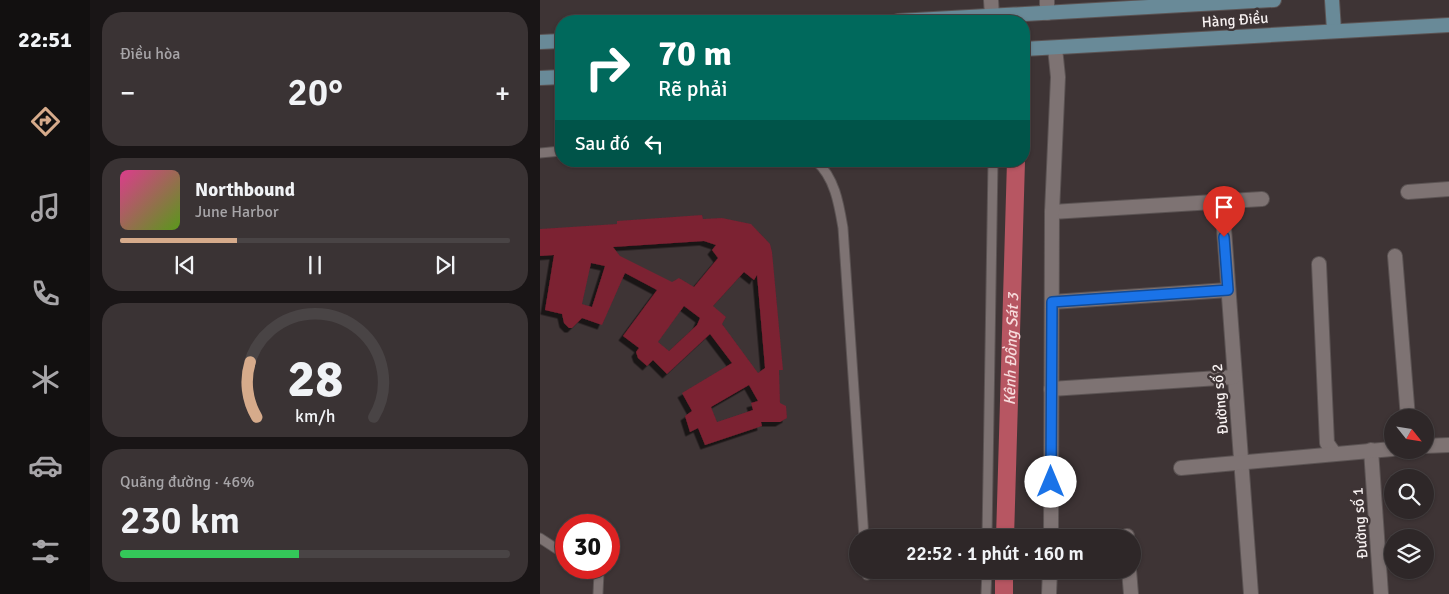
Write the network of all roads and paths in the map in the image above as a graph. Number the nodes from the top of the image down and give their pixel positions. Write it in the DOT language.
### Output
graph roads {
  1 [pos="991,0"];
  2 [pos="1274,0"];
  3 [pos="1332,0"];
  4 [pos="1047,6"];
  5 [pos="992,15"];
  6 [pos="998,15"];
  7 [pos="1449,25"];
  8 [pos="1334,30"];
  9 [pos="555,41"];
  10 [pos="540,42"];
  11 [pos="1054,48"];
  12 [pos="1030,49"];
  13 [pos="555,77"];
  14 [pos="540,78"];
  15 [pos="555,151"];
  16 [pos="540,152"];
  17 [pos="823,167"];
  18 [pos="992,167"];
  19 [pos="1449,189"];
  20 [pos="1408,192"];
  21 [pos="1262,199"];
  22 [pos="1222,202"];
  23 [pos="1052,212"];
  24 [pos="1395,256"];
  25 [pos="1319,264"];
  26 [pos="1228,290"];
  27 [pos="1052,302"];
  28 [pos="1234,377"];
  29 [pos="1051,389"];
  30 [pos="1407,409"];
  31 [pos="1449,445"];
  32 [pos="1434,446"];
  33 [pos="1384,449"];
  34 [pos="1371,450"];
  35 [pos="1334,453"];
  36 [pos="1242,462"];
  37 [pos="1181,468"];
  38 [pos="863,529"];
  39 [pos="987,529"];
  40 [pos="1051,529"];
  41 [pos="540,538"];
  42 [pos="555,548"];
  43 [pos="599,579"];
  44 [pos="987,579"];
  45 [pos="1050,579"];
  46 [pos="1130,579"];
  47 [pos="598,594"];
  48 [pos="986,594"];
  49 [pos="1049,594"];
  50 [pos="1131,594"];
  51 [pos="1251,594"];
  52 [pos="1381,594"];
  1 -- 5 [label="street"];
  2 -- 4 [label="main road, Hàng Điều"];
  3 -- 8 [label="main road"];
  4 -- 6 [label="main road, Hàng Điều"];
  7 -- 8 [label="main road, Hàng Điều"];
  8 -- 11 [label="main road, Hàng Điều"];
  9 -- 10 [label="main road"];
  11 -- 12 [label="main road, Hàng Điều"];
  11 -- 23 [label="street"];
  13 -- 14 [label="main road"];
  15 -- 16 [label="lane"];
  17 -- 38 [label="lane"];
  18 -- 39 [label="lane"];
  19 -- 20 [label="street"];
  21 -- 22 [label="street"];
  22 -- 23 [label="street"];
  22 -- 26 [label="street, Đường số 2"];
  23 -- 27 [label="street"];
  24 -- 30 [label="street"];
  25 -- 35 [label="street"];
  26 -- 27 [label="street"];
  26 -- 28 [label="street, Đường số 2"];
  27 -- 29 [label="street"];
  28 -- 29 [label="street"];
  28 -- 36 [label="street, Đường số 2"];
  29 -- 40 [label="street"];
  31 -- 32 [label="street"];
  33 -- 34 [label="street"];
  34 -- 35 [label="street"];
  34 -- 52 [label="street, Đường số 1"];
  35 -- 36 [label="street"];
  36 -- 37 [label="street"];
  36 -- 51 [label="street, Đường số 2"];
  41 -- 42 [label="lane"];
  43 -- 47 [label="lane"];
  44 -- 48 [label="lane"];
  45 -- 49 [label="street"];
  46 -- 50 [label="street"];
}
